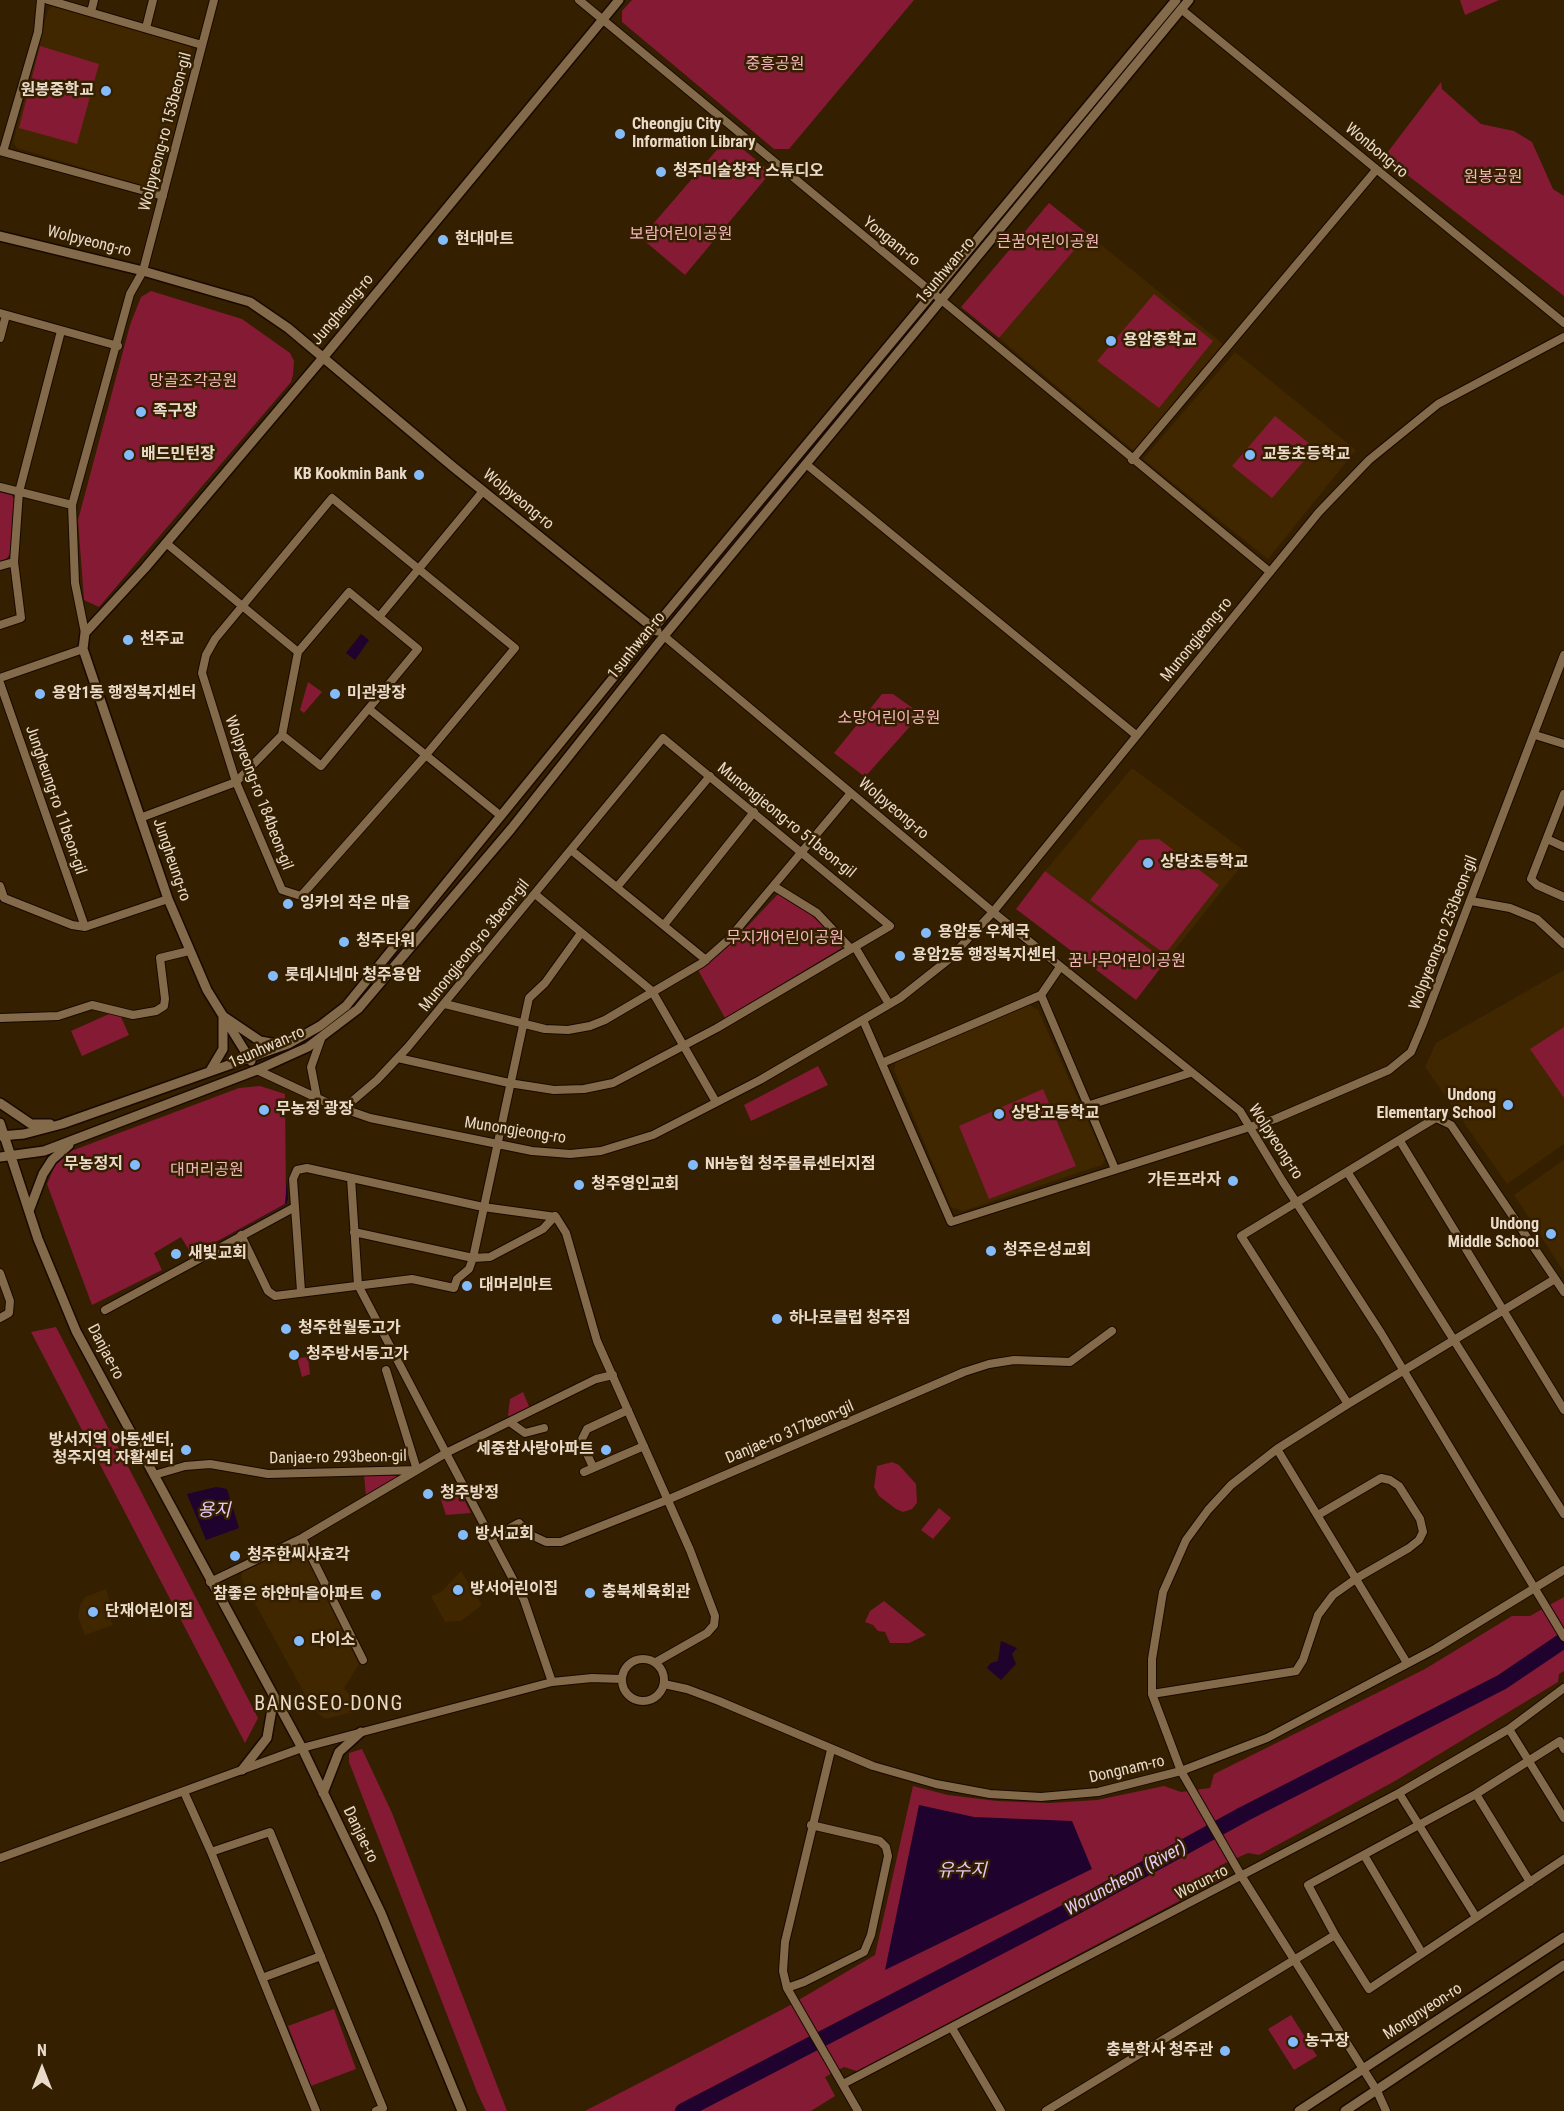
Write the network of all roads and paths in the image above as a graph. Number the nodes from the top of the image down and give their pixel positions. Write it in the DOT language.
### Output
graph roads {
  1 [pos="41,0"];
  2 [pos="48,0"];
  3 [pos="94,0"];
  4 [pos="153,0"];
  5 [pos="214,0"];
  6 [pos="579,0"];
  7 [pos="619,0"];
  8 [pos="1189,0"];
  9 [pos="1176,3"];
  10 [pos="91,12"];
  11 [pos="602,20"];
  12 [pos="146,28"];
  13 [pos="202,45"];
  14 [pos="2,152"];
  15 [pos="1376,170"];
  16 [pos="163,196"];
  17 [pos="0,236"];
  18 [pos="143,271"];
  19 [pos="937,297"];
  20 [pos="3,314"];
  21 [pos="1564,323"];
  22 [pos="61,331"];
  23 [pos="1564,337"];
  24 [pos="0,338"];
  25 [pos="118,346"];
  26 [pos="322,359"];
  27 [pos="1132,460"];
  28 [pos="806,464"];
  29 [pos="0,487"];
  30 [pos="483,491"];
  31 [pos="19,492"];
  32 [pos="72,505"];
  33 [pos="166,543"];
  34 [pos="14,562"];
  35 [pos="0,566"];
  36 [pos="418,568"];
  37 [pos="1270,572"];
  38 [pos="243,604"];
  39 [pos="379,617"];
  40 [pos="0,625"];
  41 [pos="654,628"];
  42 [pos="85,633"];
  43 [pos="664,636"];
  44 [pos="83,649"];
  45 [pos="298,652"];
  46 [pos="1564,656"];
  47 [pos="0,678"];
  48 [pos="0,683"];
  49 [pos="369,709"];
  50 [pos="282,735"];
  51 [pos="1136,735"];
  52 [pos="1535,735"];
  53 [pos="663,738"];
  54 [pos="1564,744"];
  55 [pos="425,756"];
  56 [pos="710,776"];
  57 [pos="236,782"];
  58 [pos="851,793"];
  59 [pos="1564,795"];
  60 [pos="754,812"];
  61 [pos="501,816"];
  62 [pos="140,818"];
  63 [pos="1547,839"];
  64 [pos="1564,847"];
  65 [pos="571,850"];
  66 [pos="803,852"];
  67 [pos="0,886"];
  68 [pos="617,887"];
  69 [pos="775,887"];
  70 [pos="535,894"];
  71 [pos="1564,897"];
  72 [pos="168,899"];
  73 [pos="1471,901"];
  74 [pos="993,912"];
  75 [pos="664,925"];
  76 [pos="85,927"];
  77 [pos="581,933"];
  78 [pos="1564,944"];
  79 [pos="853,948"];
  80 [pos="189,951"];
  81 [pos="706,960"];
  82 [pos="1060,966"];
  83 [pos="652,991"];
  84 [pos="1041,995"];
  85 [pos="445,1004"];
  86 [pos="889,1004"];
  87 [pos="223,1016"];
  88 [pos="0,1018"];
  89 [pos="862,1020"];
  90 [pos="523,1023"];
  91 [pos="321,1039"];
  92 [pos="288,1044"];
  93 [pos="682,1045"];
  94 [pos="249,1058"];
  95 [pos="398,1058"];
  96 [pos="882,1063"];
  97 [pos="257,1070"];
  98 [pos="210,1071"];
  99 [pos="1190,1072"];
  100 [pos="509,1083"];
  101 [pos="317,1098"];
  102 [pos="716,1102"];
  103 [pos="0,1103"];
  104 [pos="1089,1104"];
  105 [pos="343,1109"];
  106 [pos="0,1124"];
  107 [pos="62,1124"];
  108 [pos="1250,1126"];
  109 [pos="2,1135"];
  110 [pos="1400,1141"];
  111 [pos="72,1142"];
  112 [pos="496,1143"];
  113 [pos="0,1157"];
  114 [pos="12,1157"];
  115 [pos="1115,1169"];
  116 [pos="1348,1173"];
  117 [pos="351,1178"];
  118 [pos="1297,1204"];
  119 [pos="295,1207"];
  120 [pos="483,1207"];
  121 [pos="29,1211"];
  122 [pos="555,1216"];
  123 [pos="354,1232"];
  124 [pos="241,1235"];
  125 [pos="473,1258"];
  126 [pos="0,1273"];
  127 [pos="1555,1279"];
  128 [pos="358,1285"];
  129 [pos="301,1291"];
  130 [pos="1564,1292"];
  131 [pos="105,1310"];
  132 [pos="1503,1311"];
  133 [pos="0,1318"];
  134 [pos="1112,1331"];
  135 [pos="1454,1340"];
  136 [pos="1404,1370"];
  137 [pos="386,1371"];
  138 [pos="613,1376"];
  139 [pos="1348,1404"];
  140 [pos="628,1410"];
  141 [pos="1564,1410"];
  142 [pos="511,1423"];
  143 [pos="544,1428"];
  144 [pos="644,1446"];
  145 [pos="1277,1449"];
  146 [pos="446,1453"];
  147 [pos="593,1467"];
  148 [pos="417,1470"];
  149 [pos="584,1472"];
  150 [pos="154,1475"];
  151 [pos="668,1500"];
  152 [pos="1564,1514"];
  153 [pos="1318,1515"];
  154 [pos="302,1538"];
  155 [pos="491,1538"];
  156 [pos="1564,1570"];
  157 [pos="1357,1578"];
  158 [pos="210,1582"];
  159 [pos="1535,1587"];
  160 [pos="1564,1637"];
  161 [pos="363,1660"];
  162 [pos="656,1662"];
  163 [pos="1407,1663"];
  164 [pos="622,1679"];
  165 [pos="552,1682"];
  166 [pos="664,1684"];
  167 [pos="1564,1688"];
  168 [pos="1152,1694"];
  169 [pos="274,1697"];
  170 [pos="1509,1729"];
  171 [pos="361,1732"];
  172 [pos="302,1748"];
  173 [pos="1564,1749"];
  174 [pos="831,1750"];
  175 [pos="1529,1761"];
  176 [pos="242,1770"];
  177 [pos="1181,1771"];
  178 [pos="184,1792"];
  179 [pos="323,1793"];
  180 [pos="1399,1793"];
  181 [pos="1476,1794"];
  182 [pos="1564,1818"];
  183 [pos="811,1825"];
  184 [pos="1419,1826"];
  185 [pos="211,1852"];
  186 [pos="1364,1855"];
  187 [pos="0,1858"];
  188 [pos="1564,1859"];
  189 [pos="1242,1877"];
  190 [pos="1530,1882"];
  191 [pos="1476,1917"];
  192 [pos="1335,1935"];
  193 [pos="1564,1937"];
  194 [pos="1422,1953"];
  195 [pos="321,1956"];
  196 [pos="1294,1960"];
  197 [pos="1564,1965"];
  198 [pos="262,1978"];
  199 [pos="787,1988"];
  200 [pos="952,2028"];
  201 [pos="1363,2069"];
  202 [pos="843,2084"];
  203 [pos="1377,2091"];
  204 [pos="316,2111"];
  205 [pos="376,2111"];
  206 [pos="462,2111"];
  207 [pos="858,2111"];
  208 [pos="1001,2111"];
  209 [pos="1046,2111"];
  210 [pos="1299,2111"];
  211 [pos="1346,2111"];
  212 [pos="1386,2111"];
  1 -- 14 [label="street"];
  2 -- 10 [label="street"];
  3 -- 10 [label="street"];
  4 -- 12 [label="street"];
  5 -- 13 [label="street, Wolpyeong-ro 153beon-gil"];
  6 -- 11 [label="street, Yongam-ro"];
  7 -- 11 [label="street, Jungheung-ro"];
  8 -- 9 [label="street, 1sunhwan-ro"];
  9 -- 15 [label="street, Wonbong-ro"];
  9 -- 19 [label="street, 1sunhwan-ro"];
  10 -- 12 [label="street"];
  11 -- 19 [label="street, Yongam-ro"];
  11 -- 26 [label="street, Jungheung-ro"];
  12 -- 13 [label="street"];
  13 -- 16 [label="street, Wolpyeong-ro 153beon-gil"];
  14 -- 16 [label="street"];
  15 -- 21 [label="street, Wonbong-ro"];
  15 -- 27 [label="street"];
  16 -- 18 [label="street, Wolpyeong-ro 153beon-gil"];
  17 -- 18 [label="street, Wolpyeong-ro"];
  18 -- 25 [label="street, Wolpyeong-ro 153beon-gil"];
  18 -- 26 [label="street, Wolpyeong-ro"];
  19 -- 27 [label="street, Yongam-ro"];
  19 -- 28 [label="street, 1sunhwan-ro"];
  19 -- 41 [label="street, 1sunhwan-ro"];
  20 -- 22 [label="street"];
  20 -- 24 [label="street"];
  22 -- 25 [label="street"];
  22 -- 31 [label="street"];
  23 -- 37 [label="street, Munongjeong-ro"];
  25 -- 32 [label="street, Wolpyeong-ro 153beon-gil"];
  26 -- 30 [label="street, Wolpyeong-ro"];
  26 -- 33 [label="street, Jungheung-ro"];
  27 -- 37 [label="street, Yongam-ro"];
  28 -- 43 [label="street, 1sunhwan-ro"];
  28 -- 51 [label="street"];
  29 -- 31 [label="street"];
  30 -- 36 [label="street"];
  30 -- 41 [label="street, Wolpyeong-ro"];
  31 -- 32 [label="street"];
  31 -- 34 [label="street"];
  32 -- 42 [label="street, Wolpyeong-ro 153beon-gil"];
  33 -- 38 [label="street"];
  33 -- 42 [label="street, Jungheung-ro"];
  34 -- 35 [label="street"];
  34 -- 40 [label="street"];
  36 -- 38 [label="street, Wolpyeong-ro 184beon-gil"];
  36 -- 39 [label="street"];
  36 -- 55 [label="street, Wolpyeong-ro 184beon-gil"];
  37 -- 51 [label="street, Munongjeong-ro"];
  38 -- 45 [label="street"];
  38 -- 57 [label="street, Wolpyeong-ro 184beon-gil"];
  39 -- 45 [label="street"];
  39 -- 49 [label="street"];
  41 -- 43 [label="street, Wolpyeong-ro"];
  41 -- 61 [label="street, 1sunhwan-ro"];
  42 -- 44 [label="street"];
  43 -- 58 [label="street, Wolpyeong-ro"];
  43 -- 91 [label="street, 1sunhwan-ro"];
  44 -- 47 [label="street"];
  44 -- 62 [label="street, Jungheung-ro"];
  45 -- 50 [label="street"];
  46 -- 52 [label="street, Wolpyeong-ro 253beon-gil"];
  48 -- 76 [label="street, Jungheung-ro 11beon-gil"];
  49 -- 50 [label="street"];
  49 -- 55 [label="street"];
  50 -- 57 [label="street"];
  51 -- 74 [label="street, Munongjeong-ro"];
  52 -- 54 [label="street"];
  52 -- 73 [label="street, Wolpyeong-ro 253beon-gil"];
  53 -- 56 [label="street, Munongjeong-ro 51beon-gil"];
  53 -- 65 [label="street, Munongjeong-ro 3beon-gil"];
  55 -- 57 [label="street, Wolpyeong-ro 184beon-gil"];
  55 -- 61 [label="street"];
  56 -- 60 [label="street, Munongjeong-ro 51beon-gil"];
  56 -- 68 [label="street"];
  57 -- 62 [label="street"];
  58 -- 66 [label="street"];
  58 -- 74 [label="street, Wolpyeong-ro"];
  59 -- 63 [label="street"];
  60 -- 66 [label="street, Munongjeong-ro 51beon-gil"];
  60 -- 75 [label="street"];
  61 -- 92 [label="street, 1sunhwan-ro"];
  62 -- 72 [label="street, Jungheung-ro"];
  63 -- 64 [label="street"];
  63 -- 71 [label="street"];
  65 -- 68 [label="street"];
  65 -- 70 [label="street, Munongjeong-ro 3beon-gil"];
  66 -- 69 [label="street"];
  66 -- 79 [label="street, Munongjeong-ro 51beon-gil"];
  67 -- 76 [label="street"];
  68 -- 75 [label="street"];
  69 -- 79 [label="street"];
  69 -- 81 [label="street"];
  70 -- 77 [label="street"];
  70 -- 85 [label="street, Munongjeong-ro 3beon-gil"];
  72 -- 76 [label="street"];
  72 -- 80 [label="street, Jungheung-ro"];
  73 -- 78 [label="street"];
  73 -- 108 [label="street, Wolpyeong-ro 253beon-gil"];
  74 -- 82 [label="street, Wolpyeong-ro"];
  74 -- 86 [label="street, Munongjeong-ro"];
  75 -- 81 [label="street"];
  77 -- 83 [label="street"];
  77 -- 90 [label="street"];
  79 -- 86 [label="street"];
  79 -- 93 [label="street"];
  80 -- 87 [label="street, Jungheung-ro"];
  80 -- 88 [label="street"];
  81 -- 83 [label="street"];
  82 -- 84 [label="street"];
  82 -- 99 [label="street, Wolpyeong-ro"];
  83 -- 90 [label="street"];
  83 -- 93 [label="street"];
  84 -- 96 [label="street"];
  84 -- 104 [label="street"];
  85 -- 90 [label="street"];
  85 -- 95 [label="street, Munongjeong-ro 3beon-gil"];
  86 -- 89 [label="street, Munongjeong-ro"];
  87 -- 92 [label="street"];
  87 -- 94 [label="street, Jungheung-ro"];
  87 -- 98 [label="street"];
  89 -- 96 [label="street"];
  89 -- 102 [label="street, Munongjeong-ro"];
  90 -- 100 [label="street"];
  91 -- 97 [label="street, 1sunhwan-ro"];
  91 -- 101 [label="street"];
  92 -- 94 [label="street, 1sunhwan-ro"];
  93 -- 100 [label="street"];
  93 -- 102 [label="street"];
  94 -- 97 [label="street, Jungheung-ro"];
  94 -- 98 [label="street, 1sunhwan-ro"];
  95 -- 100 [label="street"];
  95 -- 105 [label="street, Munongjeong-ro 3beon-gil"];
  96 -- 115 [label="street, Wolpyeong-ro 253beon-gil"];
  97 -- 101 [label="street, Munongjeong-ro"];
  97 -- 111 [label="street, 1sunhwan-ro"];
  98 -- 107 [label="street, 1sunhwan-ro"];
  99 -- 104 [label="street"];
  99 -- 108 [label="street, Wolpyeong-ro"];
  100 -- 112 [label="street"];
  101 -- 105 [label="street, Munongjeong-ro"];
  102 -- 112 [label="street, Munongjeong-ro"];
  103 -- 107 [label="street"];
  104 -- 115 [label="street"];
  105 -- 112 [label="street, Munongjeong-ro"];
  106 -- 109 [label="street, Danjae-ro"];
  107 -- 109 [label="street, 1sunhwan-ro"];
  108 -- 115 [label="street, Wolpyeong-ro 253beon-gil"];
  108 -- 118 [label="street, Wolpyeong-ro"];
  109 -- 114 [label="street, Danjae-ro"];
  110 -- 116 [label="street"];
  110 -- 127 [label="street"];
  110 -- 132 [label="street"];
  111 -- 114 [label="street, 1sunhwan-ro"];
  111 -- 121 [label="street"];
  112 -- 120 [label="street"];
  113 -- 114 [label="street, 1sunhwan-ro"];
  114 -- 121 [label="street, Danjae-ro"];
  116 -- 118 [label="street"];
  116 -- 135 [label="street"];
  117 -- 119 [label="street"];
  117 -- 120 [label="street"];
  117 -- 123 [label="street"];
  118 -- 136 [label="street, Wolpyeong-ro"];
  118 -- 139 [label="street"];
  119 -- 124 [label="street, Danjae-ro"];
  119 -- 129 [label="street"];
  120 -- 122 [label="street"];
  120 -- 125 [label="street"];
  121 -- 150 [label="street, Danjae-ro"];
  122 -- 125 [label="street"];
  122 -- 138 [label="street"];
  123 -- 125 [label="street"];
  123 -- 128 [label="street"];
  124 -- 129 [label="street"];
  124 -- 131 [label="street, Danjae-ro"];
  125 -- 128 [label="street"];
  126 -- 133 [label="street"];
  127 -- 130 [label="street"];
  127 -- 132 [label="street"];
  128 -- 129 [label="street"];
  128 -- 146 [label="street"];
  132 -- 135 [label="street"];
  132 -- 141 [label="street"];
  134 -- 151 [label="street, Danjae-ro 317beon-gil"];
  135 -- 136 [label="street"];
  135 -- 152 [label="street"];
  136 -- 139 [label="street"];
  136 -- 159 [label="street, Wolpyeong-ro"];
  137 -- 148 [label="street, Danjae-ro 293beon-gil"];
  138 -- 140 [label="street"];
  138 -- 142 [label="street, Danjae-ro 293beon-gil"];
  139 -- 145 [label="street"];
  140 -- 144 [label="street"];
  140 -- 147 [label="street"];
  142 -- 143 [label="street"];
  142 -- 146 [label="street, Danjae-ro 293beon-gil"];
  144 -- 147 [label="street"];
  144 -- 151 [label="street"];
  145 -- 153 [label="street"];
  145 -- 168 [label="street"];
  146 -- 148 [label="street, Danjae-ro 293beon-gil"];
  146 -- 155 [label="street"];
  147 -- 149 [label="street"];
  148 -- 150 [label="street, Danjae-ro 293beon-gil"];
  148 -- 154 [label="street, Danjae-ro 293beon-gil"];
  150 -- 158 [label="street, Danjae-ro"];
  151 -- 155 [label="street, Danjae-ro 317beon-gil"];
  151 -- 162 [label="street"];
  153 -- 157 [label="street"];
  153 -- 157 [label="street"];
  154 -- 158 [label="street"];
  154 -- 161 [label="street"];
  155 -- 165 [label="street"];
  156 -- 159 [label="street, Dongnam-ro"];
  157 -- 163 [label="street"];
  157 -- 168 [label="street"];
  158 -- 169 [label="street, Danjae-ro"];
  159 -- 160 [label="street, Wolpyeong-ro"];
  159 -- 163 [label="street, Dongnam-ro"];
  162 -- 164 [label="street"];
  162 -- 166 [label="street"];
  163 -- 177 [label="street, Dongnam-ro"];
  164 -- 165 [label="street"];
  164 -- 166 [label="street"];
  165 -- 171 [label="street"];
  166 -- 174 [label="street, Dongnam-ro"];
  167 -- 170 [label="street, Worun-ro"];
  168 -- 177 [label="street"];
  169 -- 172 [label="street, Danjae-ro"];
  169 -- 176 [label="street"];
  170 -- 175 [label="street"];
  170 -- 180 [label="street, Worun-ro"];
  171 -- 172 [label="street"];
  171 -- 179 [label="street"];
  172 -- 176 [label="street"];
  172 -- 179 [label="street, Danjae-ro"];
  173 -- 175 [label="street"];
  174 -- 177 [label="street, Dongnam-ro"];
  174 -- 183 [label="street"];
  175 -- 181 [label="street"];
  175 -- 182 [label="street"];
  176 -- 178 [label="street"];
  177 -- 189 [label="street"];
  178 -- 185 [label="street"];
  178 -- 187 [label="street"];
  179 -- 206 [label="street, Danjae-ro"];
  180 -- 184 [label="street"];
  180 -- 189 [label="street, Worun-ro"];
  181 -- 184 [label="street"];
  181 -- 190 [label="street"];
  183 -- 199 [label="street"];
  183 -- 199 [label="street"];
  184 -- 186 [label="street"];
  184 -- 191 [label="street"];
  185 -- 195 [label="street"];
  185 -- 198 [label="street"];
  186 -- 192 [label="street"];
  186 -- 194 [label="street"];
  188 -- 190 [label="street"];
  189 -- 196 [label="street"];
  189 -- 200 [label="street, Worun-ro"];
  190 -- 191 [label="street"];
  191 -- 194 [label="street"];
  192 -- 194 [label="street"];
  192 -- 196 [label="street"];
  193 -- 201 [label="street, Mongnyeon-ro"];
  195 -- 198 [label="street"];
  195 -- 205 [label="street"];
  196 -- 201 [label="street"];
  196 -- 209 [label="street"];
  197 -- 203 [label="street"];
  198 -- 204 [label="street"];
  199 -- 202 [label="street"];
  200 -- 202 [label="street, Worun-ro"];
  200 -- 208 [label="street"];
  201 -- 203 [label="street"];
  201 -- 210 [label="street, Mongnyeon-ro"];
  202 -- 207 [label="street"];
  203 -- 211 [label="street"];
  203 -- 212 [label="street"];
}
